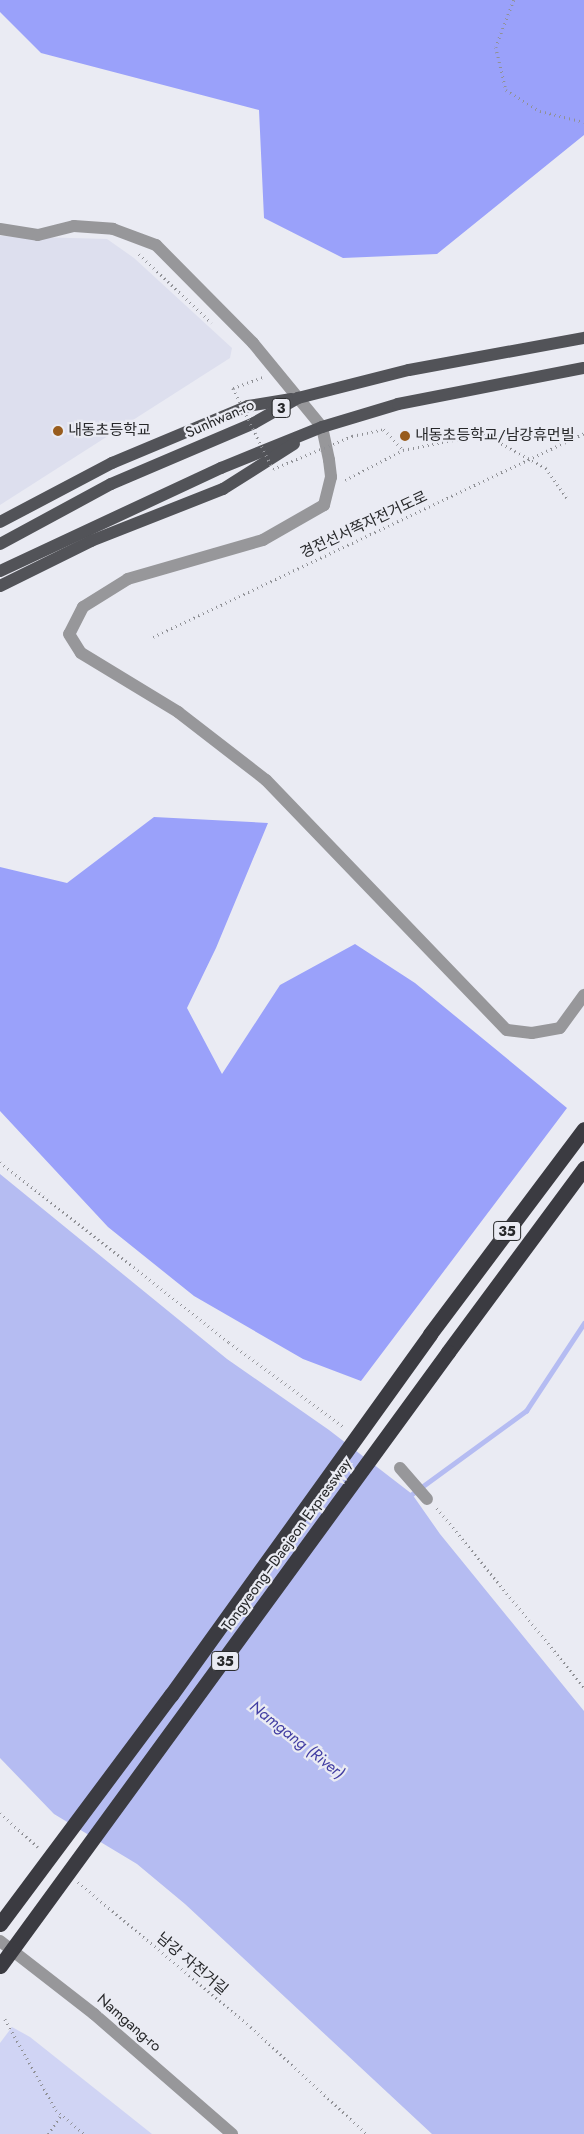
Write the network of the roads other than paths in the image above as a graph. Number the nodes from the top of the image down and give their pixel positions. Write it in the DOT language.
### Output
graph roads {
  1 [pos="0,229"];
  2 [pos="584,338"];
  3 [pos="584,368"];
  4 [pos="298,398"];
  5 [pos="322,426"];
  6 [pos="0,522"];
  7 [pos="0,544"];
  8 [pos="0,571"];
  9 [pos="0,586"];
  10 [pos="584,995"];
  11 [pos="584,1128"];
  12 [pos="584,1168"];
  13 [pos="400,1468"];
  14 [pos="427,1499"];
  15 [pos="0,1924"];
  16 [pos="0,1941"];
  17 [pos="0,1966"];
  18 [pos="232,2134"];
  1 -- 4 [label="street"];
  2 -- 4 [label="main road, Sunhwan-ro / 3"];
  3 -- 5 [label="main road, 3"];
  4 -- 5 [label="street"];
  4 -- 6 [label="main road"];
  4 -- 7 [label="main road, Sunhwan-ro / 3"];
  5 -- 8 [label="main road, 3"];
  5 -- 9 [label="main road"];
  5 -- 10 [label="street"];
  11 -- 15 [label="highway, Tongyeong–Daejeon Expressway / 35, bridge"];
  12 -- 17 [label="highway, Tongyeong–Daejeon Expressway / 35, bridge"];
  13 -- 14 [label="street"];
  16 -- 18 [label="street, Namgang-ro"];
}
